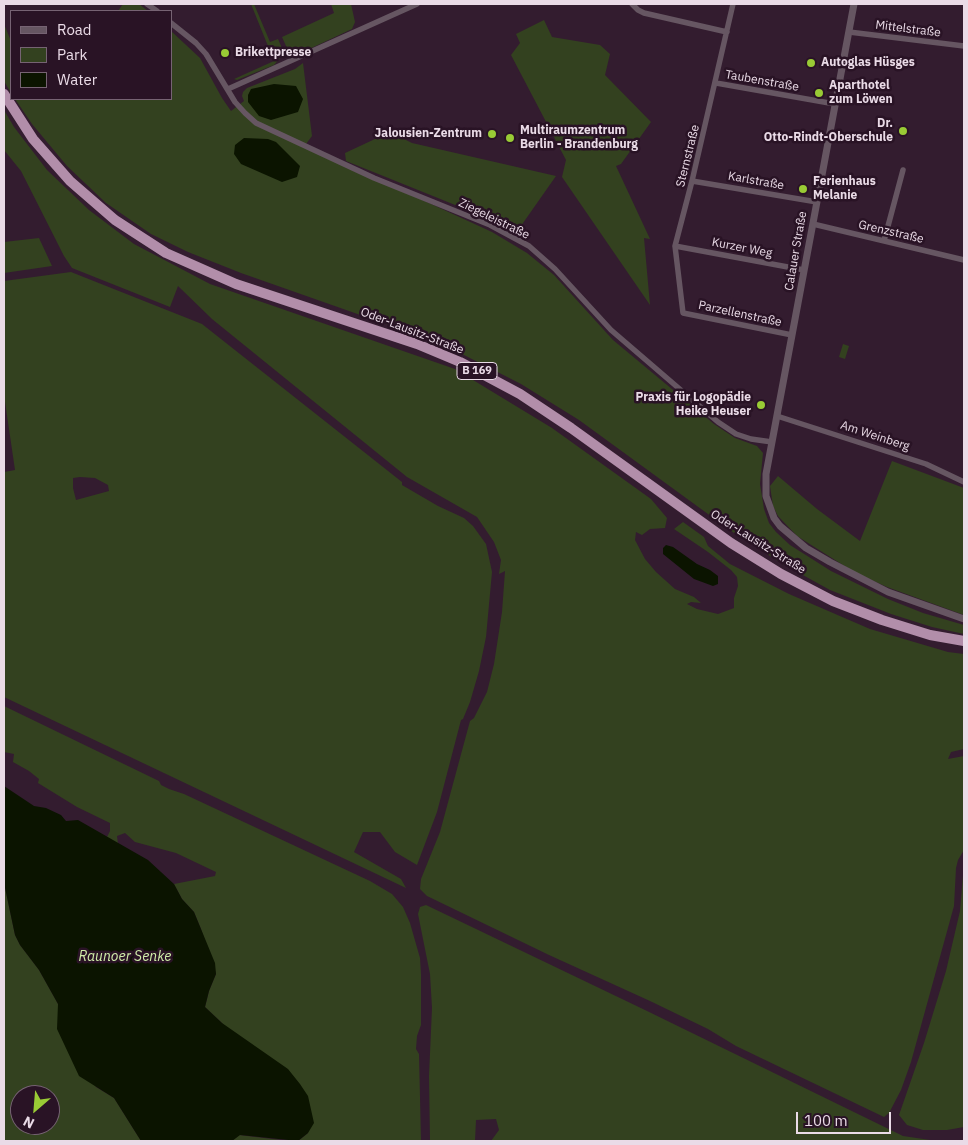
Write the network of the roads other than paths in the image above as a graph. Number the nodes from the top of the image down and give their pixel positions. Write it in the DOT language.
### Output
graph roads {
  1 [pos="417,4"];
  2 [pos="733,4"];
  3 [pos="854,4"];
  4 [pos="633,5"];
  5 [pos="172,24"];
  6 [pos="727,32"];
  7 [pos="849,32"];
  8 [pos="964,46"];
  9 [pos="716,83"];
  10 [pos="228,89"];
  11 [pos="4,94"];
  12 [pos="835,104"];
  13 [pos="903,170"];
  14 [pos="692,181"];
  15 [pos="816,202"];
  16 [pos="812,224"];
  17 [pos="884,241"];
  18 [pos="675,246"];
  19 [pos="964,260"];
  20 [pos="804,270"];
  21 [pos="684,313"];
  22 [pos="792,335"];
  23 [pos="777,416"];
  24 [pos="772,442"];
  25 [pos="964,482"];
  26 [pos="964,619"];
  27 [pos="964,641"];
  1 -- 10 [label="street"];
  2 -- 6 [label="street, Sternstraße"];
  3 -- 7 [label="street, Calauer Straße"];
  4 -- 6 [label="street"];
  5 -- 10 [label="street, Ziegeleistraße"];
  6 -- 9 [label="street, Sternstraße"];
  7 -- 8 [label="street, Mittelstraße"];
  7 -- 12 [label="street, Calauer Straße"];
  9 -- 12 [label="street, Taubenstraße"];
  9 -- 14 [label="street, Sternstraße"];
  10 -- 24 [label="street, Ziegeleistraße"];
  11 -- 27 [label="highway, Oder-Lausitz-Straße / B 169"];
  12 -- 15 [label="street, Calauer Straße"];
  13 -- 17 [label="street"];
  14 -- 15 [label="street, Karlstraße"];
  14 -- 18 [label="street, Sternstraße"];
  15 -- 16 [label="street, Calauer Straße"];
  16 -- 17 [label="street, Grenzstraße"];
  16 -- 20 [label="street, Calauer Straße"];
  17 -- 19 [label="street, Grenzstraße"];
  18 -- 20 [label="street, Kurzer Weg"];
  18 -- 21 [label="street, Sternstraße"];
  20 -- 22 [label="street, Calauer Straße"];
  21 -- 22 [label="street, Parzellenstraße"];
  22 -- 23 [label="street, Calauer Straße"];
  23 -- 24 [label="street, Calauer Straße"];
  23 -- 25 [label="street, Am Weinberg"];
  24 -- 26 [label="street, Calauer Straße"];
}
